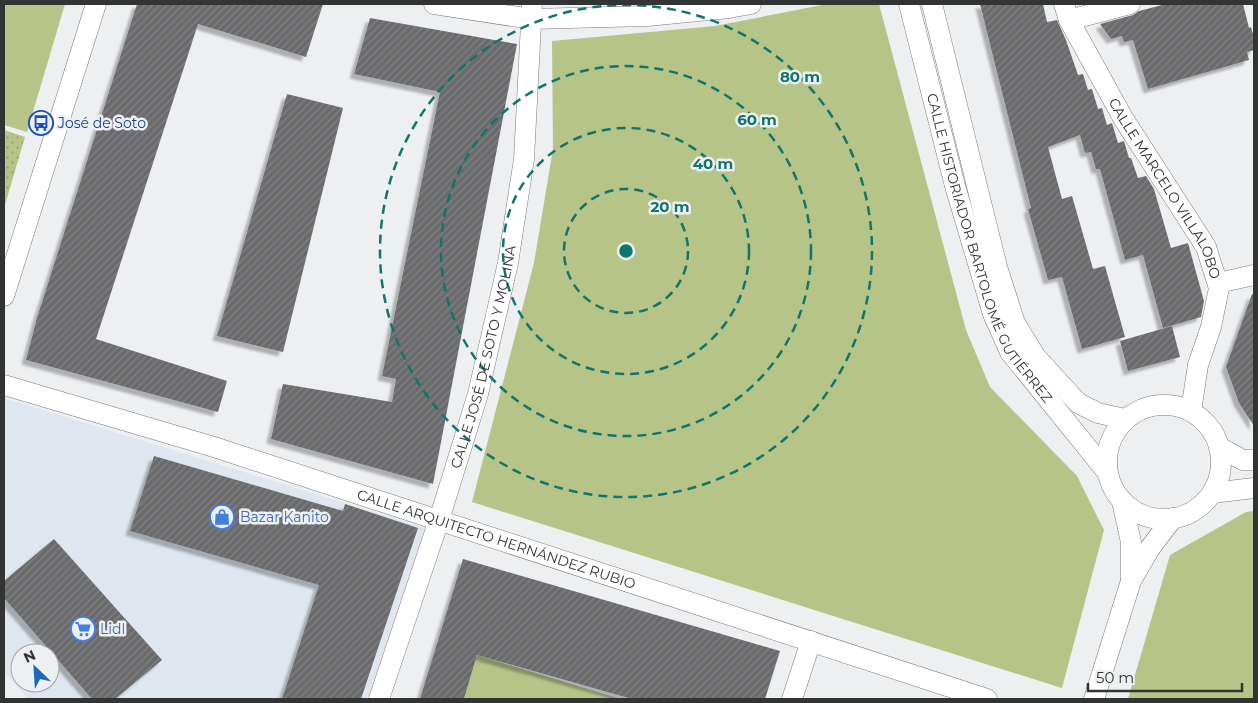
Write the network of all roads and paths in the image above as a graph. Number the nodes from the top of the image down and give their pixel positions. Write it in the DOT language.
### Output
graph roads {
  1 [pos="96,4"];
  2 [pos="434,4"];
  3 [pos="751,4"];
  4 [pos="909,4"];
  5 [pos="932,4"];
  6 [pos="1130,4"];
  7 [pos="531,12"];
  8 [pos="1066,12"];
  9 [pos="1254,275"];
  10 [pos="1218,283"];
  11 [pos="4,296"];
  12 [pos="4,385"];
  13 [pos="1191,411"];
  14 [pos="1126,419"];
  15 [pos="1219,447"];
  16 [pos="1254,460"];
  17 [pos="1107,472"];
  18 [pos="1254,488"];
  19 [pos="1212,493"];
  20 [pos="1122,501"];
  21 [pos="1173,518"];
  22 [pos="439,520"];
  23 [pos="1131,581"];
  24 [pos="811,641"];
  25 [pos="380,699"];
  26 [pos="792,699"];
  27 [pos="987,699"];
  28 [pos="1094,699"];
  1 -- 11 [label="street"];
  2 -- 7 [label="street"];
  3 -- 7 [label="street"];
  4 -- 17 [label="street, CALLE HISTORIADOR BARTOLOMÉ GUTIÉRREZ"];
  5 -- 14 [label="street, CALLE HISTORIADOR BARTOLOMÉ GUTIÉRREZ"];
  6 -- 8 [label="street"];
  7 -- 22 [label="street, CALLE JOSÉ DE SOTO Y MOLINA"];
  8 -- 10 [label="street, CALLE MARCELO VILLALOBO"];
  9 -- 10 [label="street"];
  10 -- 13 [label="street, CALLE MARCELO VILLALOBO"];
  12 -- 22 [label="street, CALLE ARQUITECTO HERNÁNDEZ RUBIO"];
  13 -- 14 [label="street, CALLE HISTORIADOR BARTOLOMÉ GUTIÉRREZ"];
  13 -- 15 [label="street, CALLE HISTORIADOR BARTOLOMÉ GUTIÉRREZ"];
  14 -- 17 [label="street, CALLE HISTORIADOR BARTOLOMÉ GUTIÉRREZ"];
  15 -- 16 [label="street"];
  15 -- 19 [label="street, CALLE HISTORIADOR BARTOLOMÉ GUTIÉRREZ"];
  17 -- 20 [label="street, CALLE HISTORIADOR BARTOLOMÉ GUTIÉRREZ"];
  18 -- 19 [label="street"];
  19 -- 21 [label="street, CALLE HISTORIADOR BARTOLOMÉ GUTIÉRREZ"];
  20 -- 21 [label="street, CALLE HISTORIADOR BARTOLOMÉ GUTIÉRREZ"];
  20 -- 23 [label="street"];
  21 -- 23 [label="street"];
  22 -- 24 [label="street, CALLE ARQUITECTO HERNÁNDEZ RUBIO"];
  22 -- 25 [label="street, CALLE JOSÉ DE SOTO Y MOLINA"];
  23 -- 28 [label="street"];
  24 -- 26 [label="street"];
  24 -- 27 [label="street, CALLE ARQUITECTO HERNÁNDEZ RUBIO"];
}
